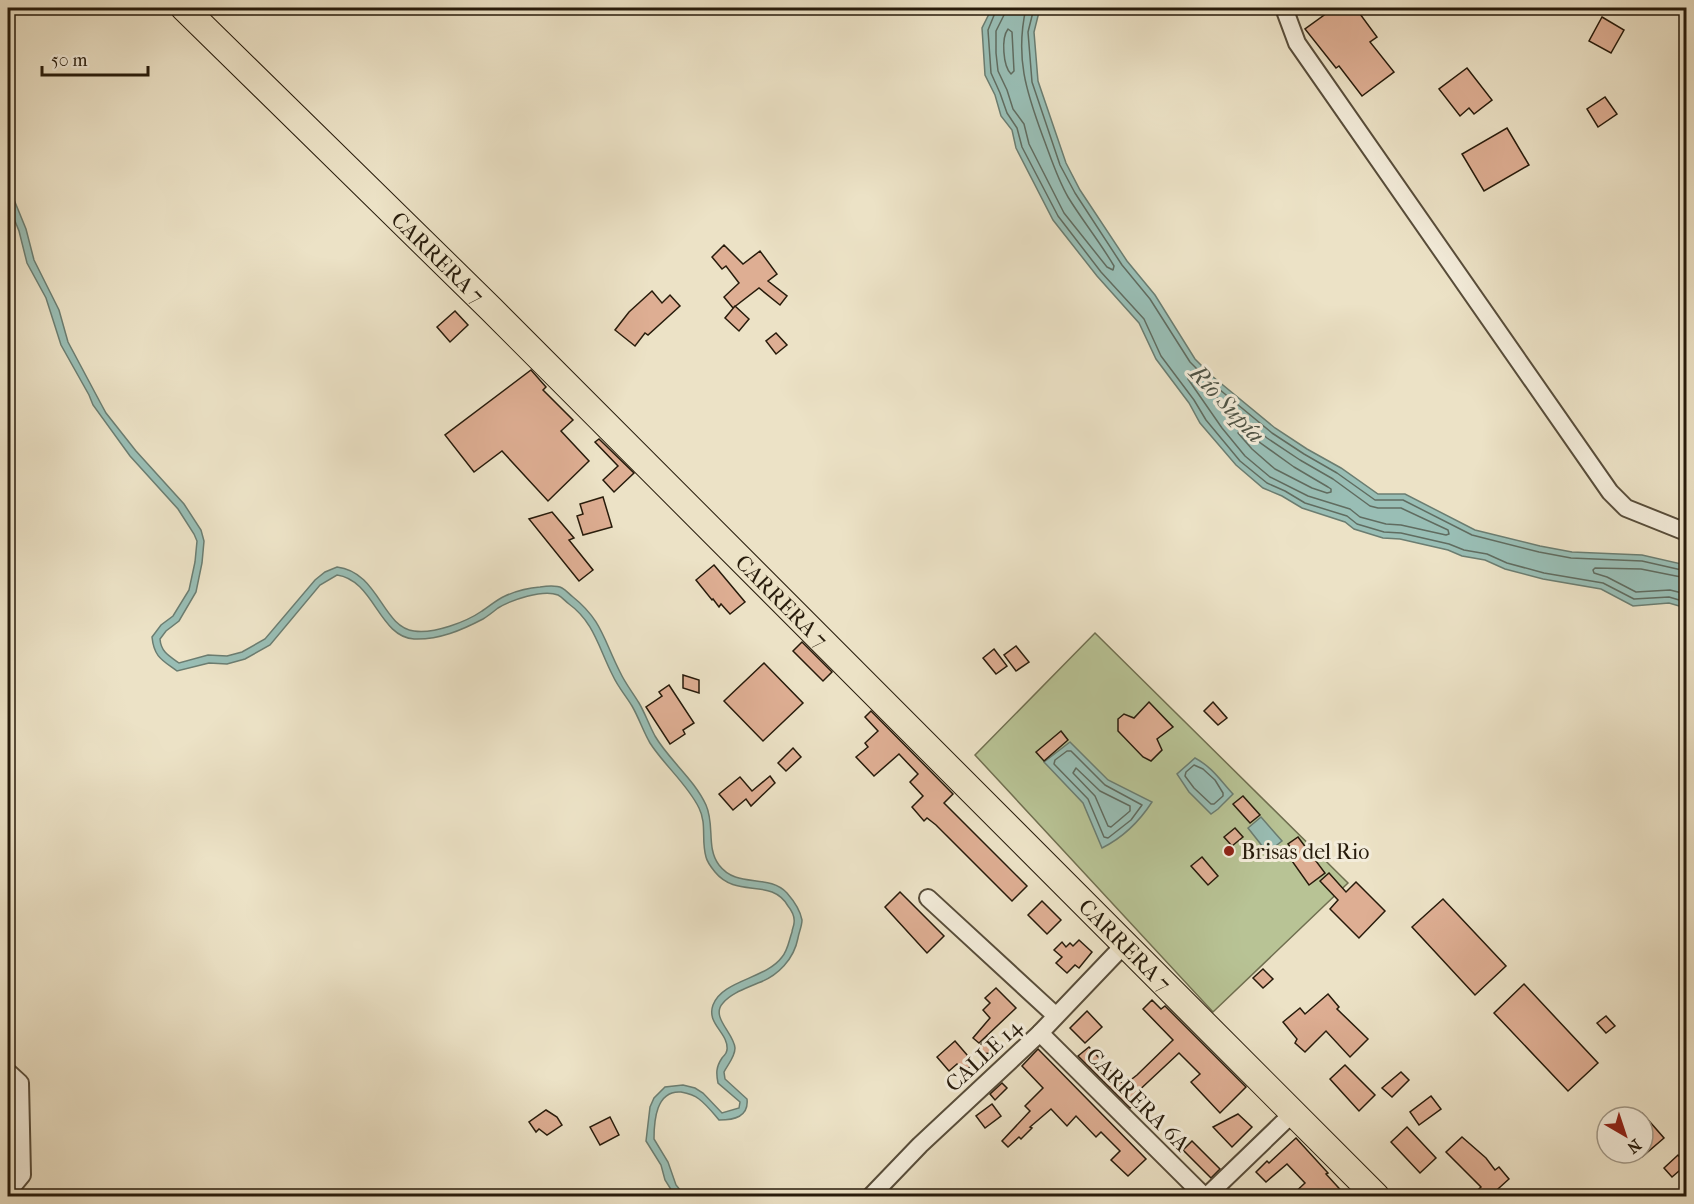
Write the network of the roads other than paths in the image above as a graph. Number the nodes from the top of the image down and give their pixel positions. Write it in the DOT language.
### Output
graph roads {
  1 [pos="184,8"];
  2 [pos="1284,8"];
  3 [pos="1686,532"];
  4 [pos="928,898"];
  5 [pos="1124,945"];
  6 [pos="1055,1015"];
  7 [pos="1040,1033"];
  8 [pos="8,1072"];
  9 [pos="1293,1113"];
  10 [pos="8,1192"];
  11 [pos="871,1197"];
  12 [pos="1205,1197"];
  13 [pos="1376,1197"];
  1 -- 5 [label="main road, CARRERA 7"];
  2 -- 3 [label="street"];
  4 -- 6 [label="street"];
  5 -- 6 [label="street, CALLE 14"];
  5 -- 9 [label="main road, CARRERA 7"];
  6 -- 7 [label="street, CALLE 14"];
  7 -- 11 [label="street, CALLE 14"];
  7 -- 12 [label="street, CARRERA 6A"];
  8 -- 10 [label="street"];
  9 -- 12 [label="street"];
  9 -- 13 [label="main road, CARRERA 7"];
}
